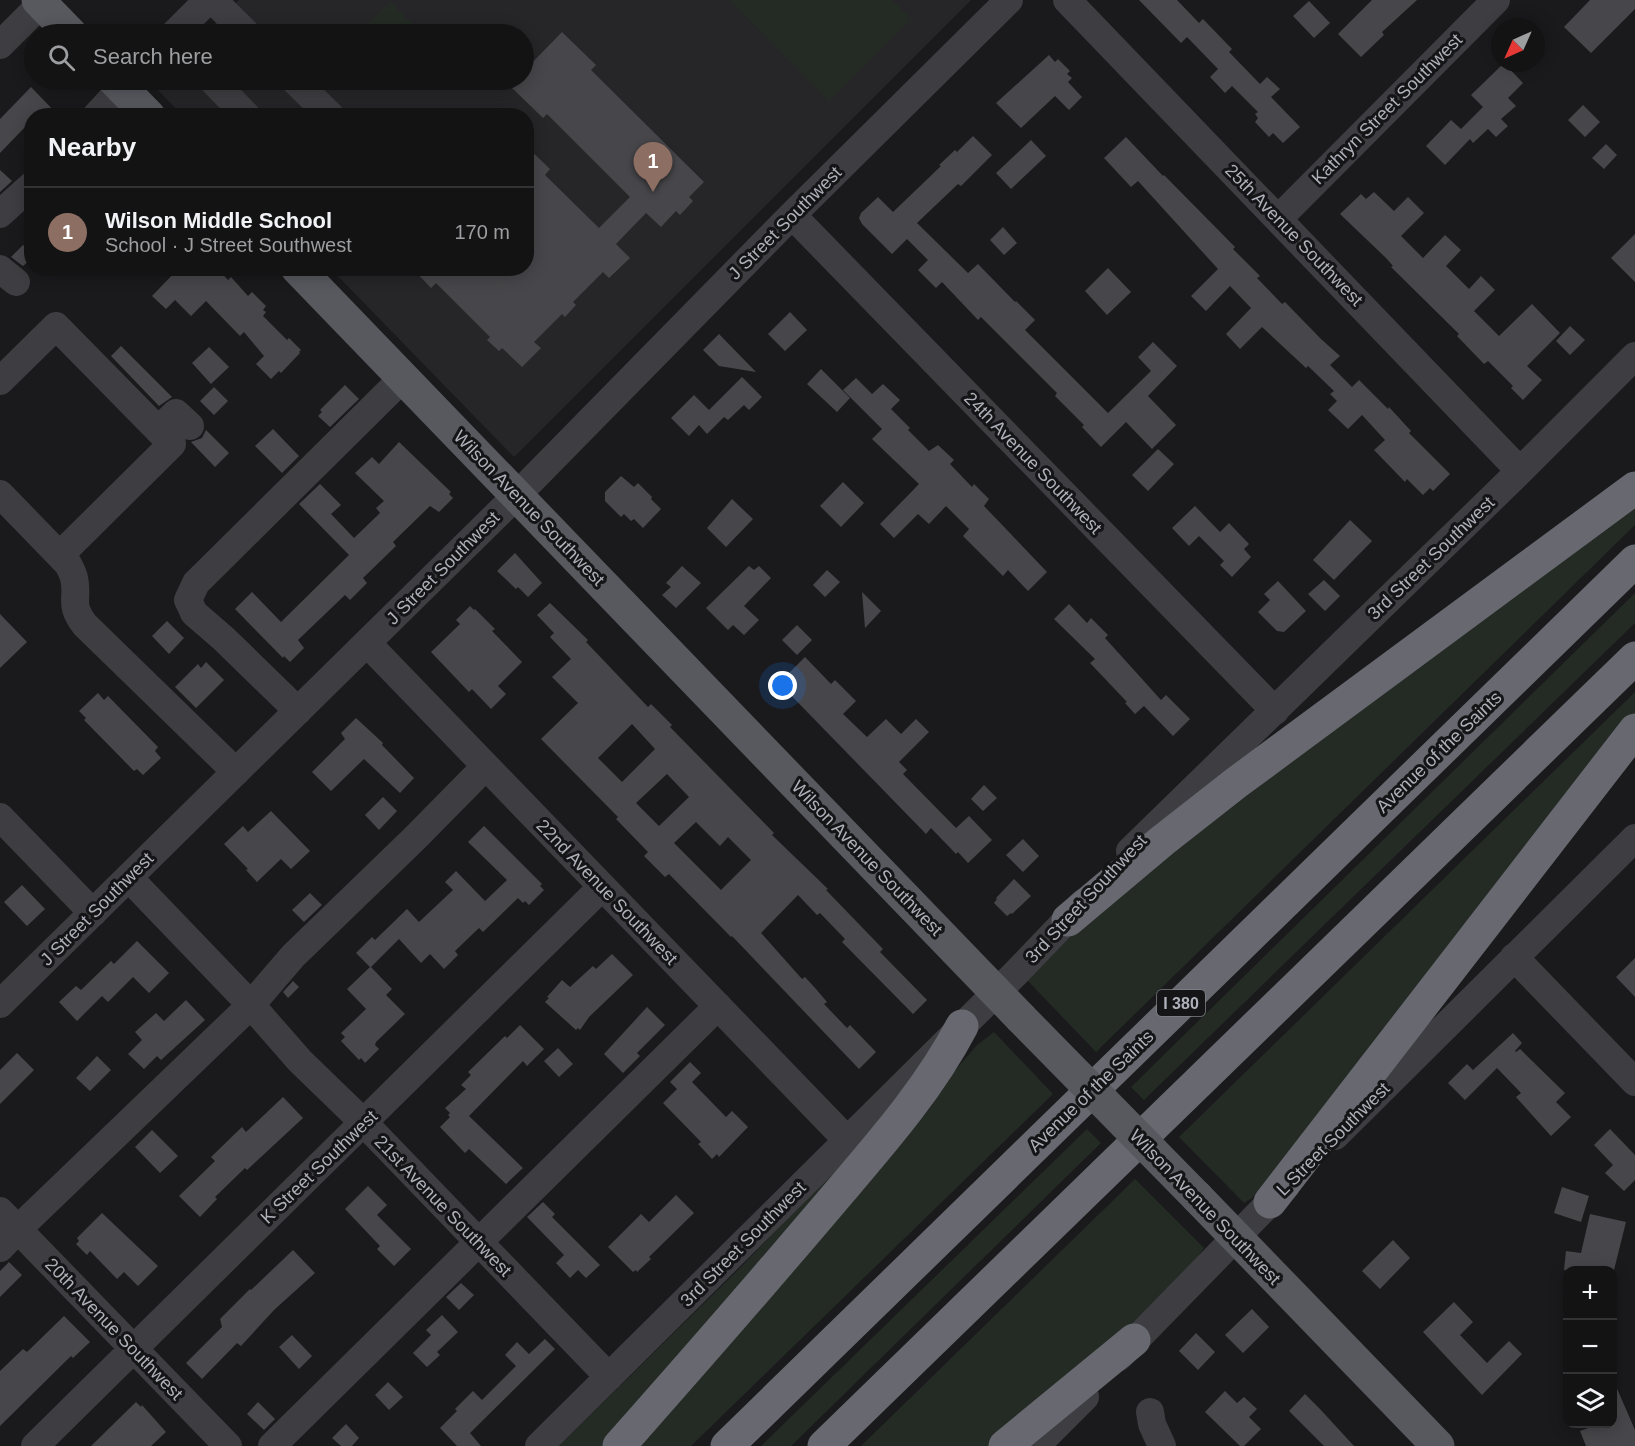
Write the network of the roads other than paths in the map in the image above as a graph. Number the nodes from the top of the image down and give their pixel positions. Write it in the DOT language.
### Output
graph roads {
  1 [pos="208,0"];
  2 [pos="213,0"];
  3 [pos="1009,0"];
  4 [pos="1067,0"];
  5 [pos="1496,0"];
  6 [pos="39,2"];
  7 [pos="61,24"];
  8 [pos="184,24"];
  9 [pos="236,24"];
  10 [pos="0,45"];
  11 [pos="116,90"];
  12 [pos="128,90"];
  13 [pos="222,90"];
  14 [pos="304,90"];
  15 [pos="102,108"];
  16 [pos="143,108"];
  17 [pos="239,108"];
  18 [pos="323,108"];
  19 [pos="24,192"];
  20 [pos="0,214"];
  21 [pos="792,215"];
  22 [pos="1278,219"];
  23 [pos="305,276"];
  24 [pos="1635,356"];
  25 [pos="404,378"];
  26 [pos="0,381"];
  27 [pos="190,426"];
  28 [pos="158,430"];
  29 [pos="1520,471"];
  30 [pos="1635,488"];
  31 [pos="0,494"];
  32 [pos="517,495"];
  33 [pos="60,555"];
  34 [pos="1635,561"];
  35 [pos="367,643"];
  36 [pos="1635,658"];
  37 [pos="298,711"];
  38 [pos="1275,711"];
  39 [pos="1635,730"];
  40 [pos="485,767"];
  41 [pos="236,772"];
  42 [pos="0,817"];
  43 [pos="1635,838"];
  44 [pos="129,878"];
  45 [pos="602,887"];
  46 [pos="93,913"];
  47 [pos="1068,920"];
  48 [pos="1514,957"];
  49 [pos="997,992"];
  50 [pos="0,1004"];
  51 [pos="251,1005"];
  52 [pos="718,1006"];
  53 [pos="962,1026"];
  54 [pos="1635,1082"];
  55 [pos="364,1123"];
  56 [pos="848,1140"];
  57 [pos="1270,1202"];
  58 [pos="6,1229"];
  59 [pos="1235,1237"];
  60 [pos="478,1243"];
  61 [pos="1134,1340"];
  62 [pos="133,1349"];
  63 [pos="609,1377"];
  64 [pos="1150,1412"];
  65 [pos="35,1446"];
  66 [pos="228,1446"];
  67 [pos="272,1446"];
  68 [pos="539,1446"];
  69 [pos="619,1446"];
  70 [pos="727,1446"];
  71 [pos="824,1446"];
  72 [pos="1005,1446"];
  73 [pos="1036,1446"];
  74 [pos="1162,1446"];
  75 [pos="1438,1446"];
  1 -- 8 [label="street"];
  2 -- 9 [label="street"];
  3 -- 21 [label="street, J Street Southwest"];
  4 -- 22 [label="street, 25th Avenue Southwest"];
  5 -- 22 [label="street, Kathryn Street Southwest"];
  6 -- 7 [label="main road"];
  6 -- 10 [label="street"];
  11 -- 15 [label="street"];
  12 -- 16 [label="main road"];
  13 -- 17 [label="street"];
  14 -- 18 [label="street"];
  19 -- 20 [label="street"];
  21 -- 32 [label="street, J Street Southwest"];
  21 -- 38 [label="street, 24th Avenue Southwest"];
  22 -- 29 [label="street, 25th Avenue Southwest"];
  23 -- 25 [label="main road, Wilson Avenue Southwest"];
  24 -- 29 [label="street, 3rd Street Southwest"];
  25 -- 32 [label="main road, Wilson Avenue Southwest"];
  25 -- 37 [label="street"];
  26 -- 28 [label="street"];
  27 -- 28 [label="street"];
  28 -- 33 [label="street"];
  29 -- 38 [label="street, 3rd Street Southwest"];
  30 -- 47 [label="highway"];
  31 -- 33 [label="street"];
  32 -- 35 [label="street, J Street Southwest"];
  32 -- 49 [label="main road, Wilson Avenue Southwest"];
  33 -- 41 [label="street"];
  34 -- 70 [label="highway, Avenue of the Saints / I 380"];
  35 -- 37 [label="street, J Street Southwest"];
  35 -- 40 [label="street, 22nd Avenue Southwest"];
  36 -- 71 [label="highway"];
  37 -- 41 [label="street, J Street Southwest"];
  38 -- 47 [label="street, 3rd Street Southwest"];
  39 -- 57 [label="highway"];
  40 -- 45 [label="street, 22nd Avenue Southwest"];
  40 -- 51 [label="street"];
  41 -- 44 [label="street, J Street Southwest"];
  42 -- 46 [label="street"];
  43 -- 48 [label="street, L Street Southwest"];
  44 -- 46 [label="street, J Street Southwest"];
  44 -- 51 [label="street, 21st Avenue Southwest"];
  45 -- 52 [label="street, 22nd Avenue Southwest"];
  45 -- 55 [label="street, K Street Southwest"];
  46 -- 50 [label="street, J Street Southwest"];
  47 -- 49 [label="street, 3rd Street Southwest"];
  48 -- 54 [label="street"];
  48 -- 57 [label="street, L Street Southwest"];
  49 -- 53 [label="street, 3rd Street Southwest"];
  49 -- 59 [label="main road, Wilson Avenue Southwest, bridge"];
  51 -- 55 [label="street, 21st Avenue Southwest"];
  51 -- 58 [label="street"];
  52 -- 56 [label="street, 22nd Avenue Southwest"];
  52 -- 60 [label="street"];
  53 -- 56 [label="street, 3rd Street Southwest"];
  53 -- 69 [label="highway"];
  55 -- 60 [label="street, 21st Avenue Southwest"];
  55 -- 62 [label="street, K Street Southwest"];
  56 -- 63 [label="street, 3rd Street Southwest"];
  57 -- 59 [label="street, L Street Southwest"];
  58 -- 62 [label="street, 20th Avenue Southwest"];
  59 -- 61 [label="street, L Street Southwest"];
  59 -- 75 [label="main road, Wilson Avenue Southwest"];
  60 -- 63 [label="street, 21st Avenue Southwest"];
  60 -- 67 [label="street"];
  61 -- 72 [label="highway"];
  61 -- 73 [label="street, L Street Southwest"];
  62 -- 65 [label="street, K Street Southwest"];
  62 -- 66 [label="street, 20th Avenue Southwest"];
  63 -- 68 [label="street, 3rd Street Southwest"];
  64 -- 74 [label="street"];
}
